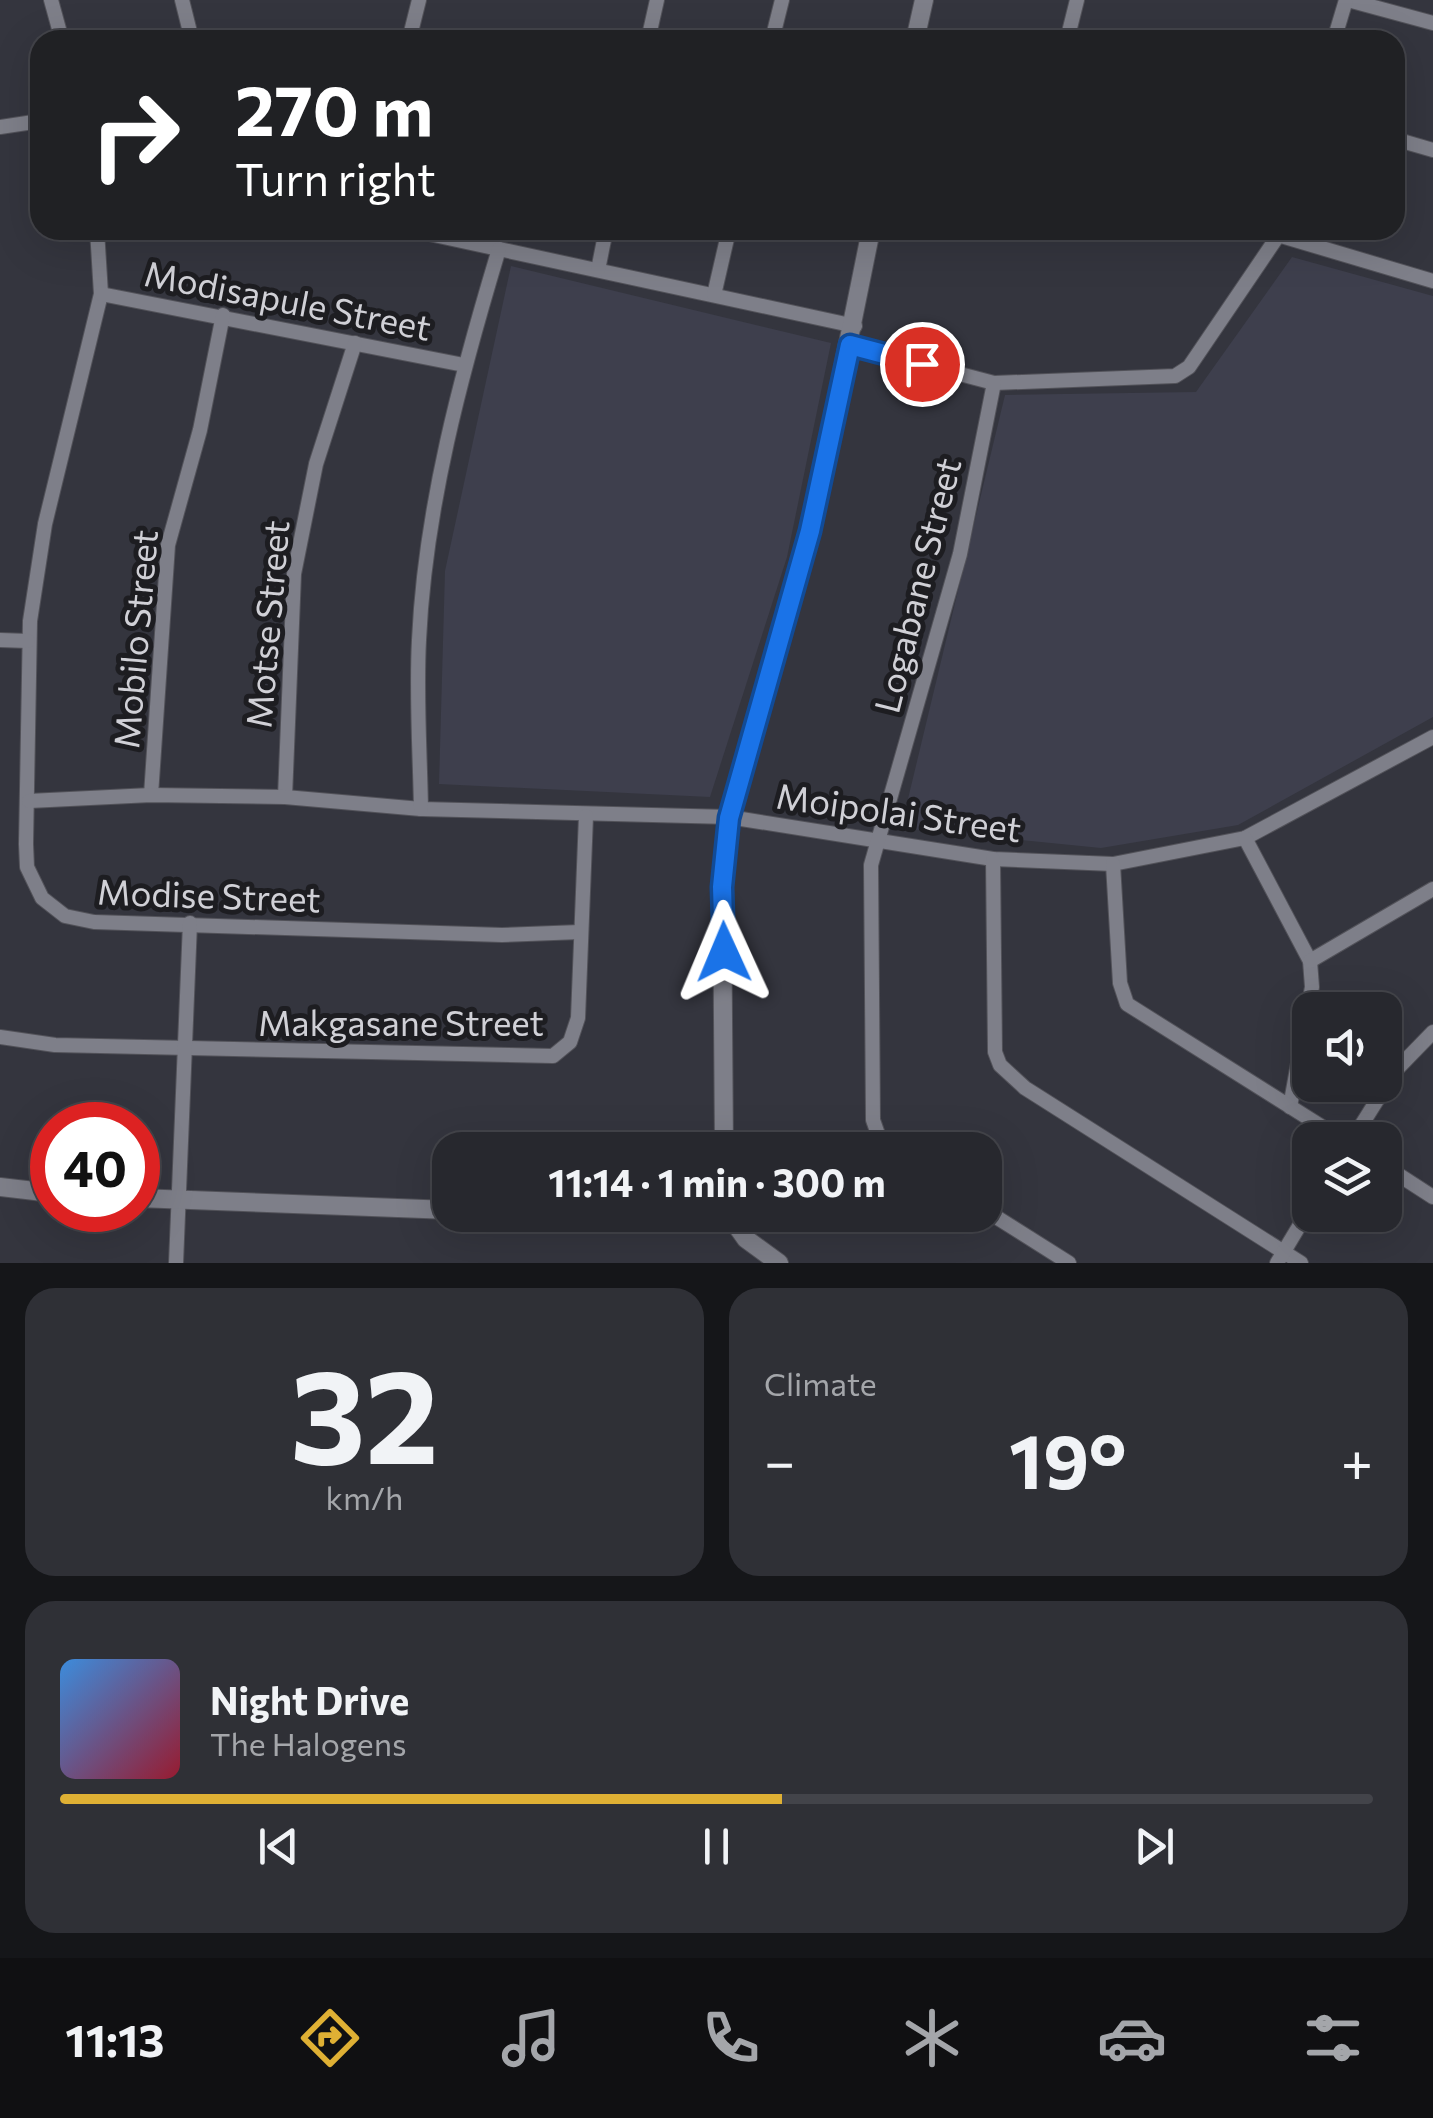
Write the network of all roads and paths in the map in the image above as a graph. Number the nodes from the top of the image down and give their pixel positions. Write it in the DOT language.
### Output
graph roads {
  1 [pos="51,0"];
  2 [pos="182,0"];
  3 [pos="418,0"];
  4 [pos="657,0"];
  5 [pos="782,0"];
  6 [pos="924,0"];
  7 [pos="1077,0"];
  8 [pos="1347,0"];
  9 [pos="1433,24"];
  10 [pos="59,30"];
  11 [pos="190,30"];
  12 [pos="411,30"];
  13 [pos="650,30"];
  14 [pos="774,30"];
  15 [pos="917,30"];
  16 [pos="1070,30"];
  17 [pos="1337,30"];
  18 [pos="30,122"];
  19 [pos="0,126"];
  20 [pos="1405,142"];
  21 [pos="1433,150"];
  22 [pos="98,240"];
  23 [pos="458,240"];
  24 [pos="604,240"];
  25 [pos="727,240"];
  26 [pos="869,240"];
  27 [pos="1276,240"];
  28 [pos="1303,240"];
  29 [pos="499,249"];
  30 [pos="598,270"];
  31 [pos="1433,281"];
  32 [pos="101,294"];
  33 [pos="714,295"];
  34 [pos="224,315"];
  35 [pos="854,326"];
  36 [pos="354,343"];
  37 [pos="850,345"];
  38 [pos="464,365"];
  39 [pos="994,382"];
  40 [pos="0,640"];
  41 [pos="28,642"];
  42 [pos="1433,736"];
  43 [pos="151,795"];
  44 [pos="285,798"];
  45 [pos="29,801"];
  46 [pos="421,809"];
  47 [pos="586,816"];
  48 [pos="729,818"];
  49 [pos="1245,838"];
  50 [pos="880,840"];
  51 [pos="993,859"];
  52 [pos="1112,864"];
  53 [pos="1433,889"];
  54 [pos="190,923"];
  55 [pos="580,932"];
  56 [pos="1310,962"];
  57 [pos="1433,1032"];
  58 [pos="0,1037"];
  59 [pos="182,1049"];
  60 [pos="1290,1107"];
  61 [pos="1315,1122"];
  62 [pos="1363,1122"];
  63 [pos="724,1132"];
  64 [pos="877,1132"];
  65 [pos="1402,1177"];
  66 [pos="0,1188"];
  67 [pos="30,1190"];
  68 [pos="1433,1197"];
  69 [pos="160,1200"];
  70 [pos="178,1201"];
  71 [pos="432,1209"];
  72 [pos="1002,1221"];
  73 [pos="740,1232"];
  74 [pos="1296,1232"];
  75 [pos="1280,1258"];
  76 [pos="176,1263"];
  77 [pos="779,1263"];
  78 [pos="1069,1263"];
  79 [pos="1301,1263"];
  1 -- 10 [label="street"];
  2 -- 11 [label="street"];
  3 -- 12 [label="street"];
  4 -- 13 [label="street"];
  5 -- 14 [label="street"];
  6 -- 15 [label="street"];
  7 -- 16 [label="street"];
  8 -- 9 [label="street"];
  8 -- 17 [label="street"];
  18 -- 19 [label="street"];
  20 -- 21 [label="street"];
  22 -- 32 [label="street, Modise Street"];
  23 -- 29 [label="street"];
  24 -- 30 [label="street"];
  25 -- 33 [label="street"];
  26 -- 35 [label="street"];
  27 -- 39 [label="street"];
  28 -- 31 [label="street"];
  29 -- 30 [label="street"];
  29 -- 38 [label="street"];
  30 -- 33 [label="street"];
  32 -- 34 [label="street, Modisapule Street"];
  32 -- 41 [label="street, Modise Street"];
  33 -- 35 [label="street"];
  34 -- 36 [label="street, Modisapule Street"];
  34 -- 43 [label="street, Mobilo Street"];
  35 -- 37 [label="street"];
  36 -- 38 [label="street, Modisapule Street"];
  36 -- 44 [label="street, Motse Street"];
  37 -- 39 [label="street"];
  37 -- 48 [label="street"];
  38 -- 46 [label="street"];
  39 -- 50 [label="street, Logabane Street"];
  40 -- 41 [label="street"];
  41 -- 45 [label="street, Modise Street"];
  42 -- 49 [label="street, Moipolai Street"];
  43 -- 44 [label="street, Moipolai Street"];
  43 -- 45 [label="street, Moipolai Street"];
  44 -- 46 [label="street, Moipolai Street"];
  45 -- 54 [label="street, Modise Street"];
  46 -- 47 [label="street, Moipolai Street"];
  47 -- 48 [label="street, Moipolai Street"];
  47 -- 55 [label="street, Makgasane Street"];
  48 -- 50 [label="street, Moipolai Street"];
  48 -- 63 [label="street"];
  49 -- 52 [label="street, Moipolai Street"];
  49 -- 56 [label="street"];
  50 -- 51 [label="street, Moipolai Street"];
  50 -- 64 [label="street, Logabane Street"];
  51 -- 52 [label="street, Moipolai Street"];
  51 -- 75 [label="street"];
  52 -- 60 [label="street"];
  53 -- 56 [label="street"];
  54 -- 55 [label="street, Modise Street"];
  54 -- 59 [label="street"];
  55 -- 59 [label="street, Makgasane Street"];
  56 -- 60 [label="street"];
  57 -- 62 [label="street"];
  58 -- 59 [label="street, Makgasane Street"];
  59 -- 70 [label="street"];
  60 -- 61 [label="street"];
  65 -- 68 [label="street"];
  66 -- 67 [label="street"];
  69 -- 70 [label="street"];
  70 -- 71 [label="street"];
  70 -- 76 [label="street"];
  72 -- 78 [label="street"];
  73 -- 77 [label="street"];
  74 -- 75 [label="street"];
  75 -- 79 [label="street"];
}
